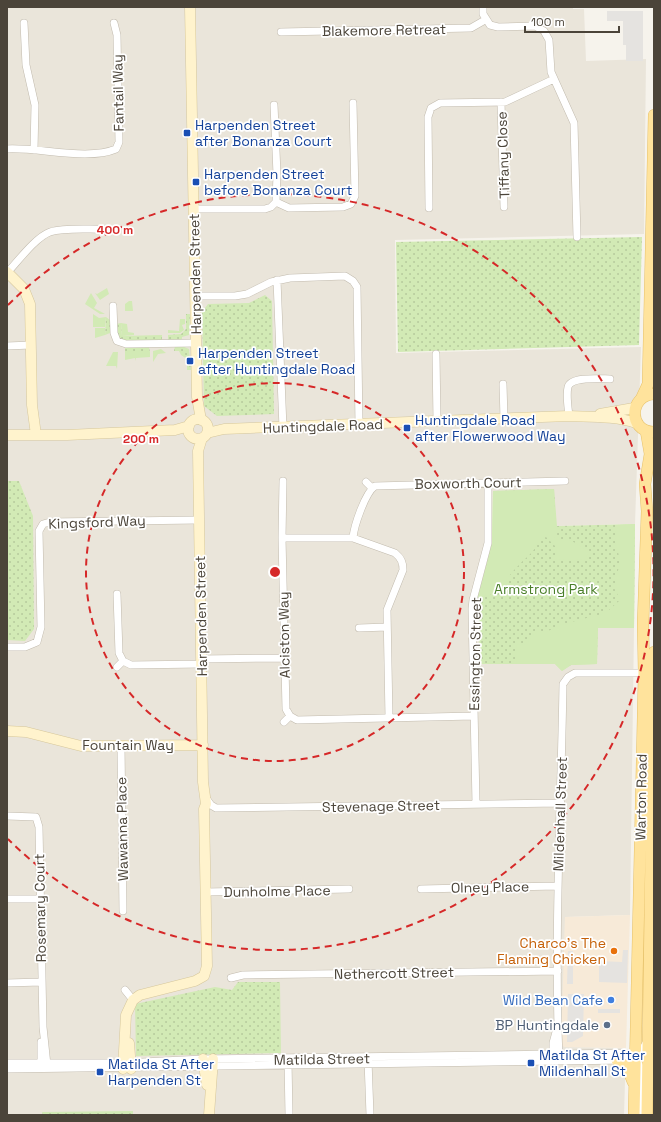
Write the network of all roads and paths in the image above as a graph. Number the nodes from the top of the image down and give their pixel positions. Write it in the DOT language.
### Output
graph roads {
  1 [pos="190,7"];
  2 [pos="482,7"];
  3 [pos="485,20"];
  4 [pos="24,23"];
  5 [pos="114,23"];
  6 [pos="280,32"];
  7 [pos="554,79"];
  8 [pos="501,102"];
  9 [pos="353,103"];
  10 [pos="274,105"];
  11 [pos="654,115"];
  12 [pos="7,149"];
  13 [pos="34,150"];
  14 [pos="276,202"];
  15 [pos="504,207"];
  16 [pos="429,208"];
  17 [pos="194,209"];
  18 [pos="110,229"];
  19 [pos="577,237"];
  20 [pos="7,272"];
  21 [pos="360,275"];
  22 [pos="277,280"];
  23 [pos="353,281"];
  24 [pos="195,296"];
  25 [pos="113,306"];
  26 [pos="196,343"];
  27 [pos="31,345"];
  28 [pos="7,346"];
  29 [pos="436,354"];
  30 [pos="610,379"];
  31 [pos="503,384"];
  32 [pos="654,394"];
  33 [pos="197,397"];
  34 [pos="642,397"];
  35 [pos="634,408"];
  36 [pos="569,416"];
  37 [pos="590,416"];
  38 [pos="504,418"];
  39 [pos="202,421"];
  40 [pos="437,421"];
  41 [pos="636,423"];
  42 [pos="359,425"];
  43 [pos="283,428"];
  44 [pos="224,429"];
  45 [pos="7,430"];
  46 [pos="190,430"];
  47 [pos="32,432"];
  48 [pos="650,432"];
  49 [pos="7,435"];
  50 [pos="204,435"];
  51 [pos="198,451"];
  52 [pos="283,481"];
  53 [pos="565,481"];
  54 [pos="366,482"];
  55 [pos="488,482"];
  56 [pos="372,488"];
  57 [pos="199,520"];
  58 [pos="282,538"];
  59 [pos="353,538"];
  60 [pos="117,594"];
  61 [pos="387,627"];
  62 [pos="359,628"];
  63 [pos="7,647"];
  64 [pos="654,652"];
  65 [pos="285,658"];
  66 [pos="123,661"];
  67 [pos="202,661"];
  68 [pos="117,667"];
  69 [pos="644,673"];
  70 [pos="290,716"];
  71 [pos="474,716"];
  72 [pos="388,718"];
  73 [pos="284,722"];
  74 [pos="7,731"];
  75 [pos="203,745"];
  76 [pos="120,746"];
  77 [pos="203,782"];
  78 [pos="206,798"];
  79 [pos="561,803"];
  80 [pos="476,804"];
  81 [pos="204,809"];
  82 [pos="7,816"];
  83 [pos="558,886"];
  84 [pos="349,889"];
  85 [pos="421,889"];
  86 [pos="206,892"];
  87 [pos="7,899"];
  88 [pos="41,899"];
  89 [pos="123,911"];
  90 [pos="644,928"];
  91 [pos="652,941"];
  92 [pos="638,958"];
  93 [pos="652,958"];
  94 [pos="558,971"];
  95 [pos="643,972"];
  96 [pos="230,978"];
  97 [pos="41,982"];
  98 [pos="7,983"];
  99 [pos="125,990"];
  100 [pos="133,1000"];
  101 [pos="648,1038"];
  102 [pos="556,1057"];
  103 [pos="636,1058"];
  104 [pos="617,1060"];
  105 [pos="368,1061"];
  106 [pos="288,1062"];
  107 [pos="7,1063"];
  108 [pos="208,1063"];
  109 [pos="44,1065"];
  110 [pos="127,1066"];
  111 [pos="7,1069"];
  112 [pos="635,1088"];
  113 [pos="209,1115"];
  114 [pos="289,1115"];
  115 [pos="370,1115"];
  116 [pos="634,1115"];
  117 [pos="642,1115"];
  118 [pos="646,1115"];
  1 -- 17 [label="street, Harpenden Street"];
  2 -- 3 [label="street"];
  3 -- 6 [label="street, Blakemore Retreat"];
  3 -- 7 [label="street"];
  4 -- 13 [label="street"];
  5 -- 13 [label="street, Fantail Way"];
  7 -- 8 [label="street"];
  7 -- 19 [label="street"];
  8 -- 15 [label="street, Tiffany Close"];
  8 -- 16 [label="street"];
  9 -- 14 [label="street"];
  10 -- 14 [label="street"];
  11 -- 34 [label="main road"];
  12 -- 13 [label="street, Fantail Way"];
  14 -- 17 [label="street"];
  17 -- 24 [label="street, Harpenden Street"];
  18 -- 20 [label="street"];
  20 -- 27 [label="street"];
  21 -- 23 [label="street"];
  22 -- 23 [label="street"];
  22 -- 24 [label="street"];
  22 -- 43 [label="street"];
  23 -- 42 [label="street"];
  24 -- 26 [label="street, Harpenden Street"];
  25 -- 26 [label="street"];
  26 -- 33 [label="street, Harpenden Street"];
  27 -- 28 [label="street"];
  27 -- 47 [label="street"];
  29 -- 40 [label="street"];
  30 -- 36 [label="street"];
  31 -- 38 [label="street"];
  32 -- 34 [label="main road"];
  33 -- 39 [label="street, Harpenden Street"];
  33 -- 46 [label="street, Harpenden Street"];
  34 -- 35 [label="main road"];
  35 -- 37 [label="street, Huntingdale Road"];
  35 -- 41 [label="main road"];
  36 -- 37 [label="street, Huntingdale Road"];
  36 -- 38 [label="street, Huntingdale Road"];
  37 -- 41 [label="street, Huntingdale Road"];
  38 -- 40 [label="street, Huntingdale Road"];
  39 -- 44 [label="street, Huntingdale Road"];
  39 -- 46 [label="street"];
  39 -- 50 [label="street, Harpenden Street"];
  40 -- 42 [label="street, Huntingdale Road"];
  41 -- 48 [label="main road, Warton Road"];
  42 -- 43 [label="street, Huntingdale Road"];
  43 -- 44 [label="street, Huntingdale Road"];
  44 -- 50 [label="street, Huntingdale Road"];
  45 -- 47 [label="street"];
  46 -- 47 [label="street"];
  46 -- 50 [label="street"];
  46 -- 51 [label="street, Harpenden Street"];
  47 -- 49 [label="street"];
  48 -- 69 [label="main road, Warton Road"];
  50 -- 51 [label="street, Harpenden Street"];
  51 -- 57 [label="street, Harpenden Street"];
  52 -- 58 [label="street, Alciston Way"];
  53 -- 55 [label="street, Boxworth Court"];
  54 -- 56 [label="street"];
  55 -- 56 [label="street, Boxworth Court"];
  55 -- 71 [label="street, Essington Street"];
  56 -- 59 [label="street"];
  57 -- 63 [label="street, Kingsford Way"];
  57 -- 67 [label="street, Harpenden Street"];
  58 -- 59 [label="street"];
  58 -- 65 [label="street, Alciston Way"];
  59 -- 61 [label="street"];
  60 -- 66 [label="street"];
  61 -- 62 [label="street"];
  61 -- 72 [label="street"];
  64 -- 90 [label="main road, Warton Road"];
  65 -- 67 [label="street"];
  65 -- 70 [label="street, Alciston Way"];
  66 -- 67 [label="street"];
  66 -- 68 [label="street"];
  67 -- 75 [label="street, Harpenden Street"];
  69 -- 79 [label="street, Mildenhall Street"];
  69 -- 90 [label="main road, Warton Road"];
  70 -- 72 [label="street"];
  70 -- 73 [label="street"];
  71 -- 72 [label="street"];
  71 -- 80 [label="street, Essington Street"];
  74 -- 76 [label="street, Fountain Way"];
  75 -- 76 [label="street, Fountain Way"];
  75 -- 77 [label="street, Harpenden Street"];
  76 -- 89 [label="street, Wawanna Place"];
  77 -- 78 [label="street, Harpenden Street"];
  77 -- 81 [label="street, Harpenden Street"];
  78 -- 80 [label="street, Stevenage Street"];
  78 -- 81 [label="street, Harpenden Street"];
  79 -- 80 [label="street, Stevenage Street"];
  79 -- 83 [label="street, Mildenhall Street"];
  81 -- 86 [label="street, Harpenden Street"];
  82 -- 88 [label="street, Rosemary Court"];
  83 -- 85 [label="street, Olney Place"];
  83 -- 94 [label="street, Mildenhall Street"];
  84 -- 86 [label="street, Dunholme Place"];
  86 -- 100 [label="street, Harpenden Street"];
  87 -- 88 [label="street"];
  88 -- 97 [label="street, Rosemary Court"];
  90 -- 91 [label="main road, Warton Road"];
  90 -- 92 [label="main road, Warton Road"];
  91 -- 93 [label="main road, Warton Road"];
  92 -- 93 [label="street"];
  92 -- 95 [label="main road, Warton Road"];
  93 -- 95 [label="main road, Warton Road"];
  94 -- 96 [label="street, Nethercott Street"];
  94 -- 102 [label="street, Mildenhall Street"];
  95 -- 101 [label="main road, Warton Road"];
  95 -- 103 [label="main road, Warton Road"];
  97 -- 98 [label="street"];
  97 -- 109 [label="street, Rosemary Court"];
  99 -- 100 [label="street"];
  100 -- 110 [label="street"];
  101 -- 103 [label="street"];
  101 -- 118 [label="main road, Warton Road"];
  102 -- 103 [label="street, Matilda Street"];
  102 -- 104 [label="street, Matilda Street"];
  102 -- 105 [label="street, Matilda Street"];
  103 -- 104 [label="street, Matilda Street"];
  103 -- 112 [label="main road, Warton Road"];
  103 -- 117 [label="street"];
  104 -- 112 [label="main road"];
  105 -- 106 [label="street, Matilda Street"];
  105 -- 115 [label="street"];
  106 -- 108 [label="street, Matilda Street"];
  106 -- 114 [label="street"];
  107 -- 109 [label="street, Matilda Street"];
  108 -- 110 [label="street, Matilda Street"];
  108 -- 113 [label="street"];
  109 -- 110 [label="street, Matilda Street"];
  109 -- 111 [label="street, Matilda Street"];
  112 -- 116 [label="main road, Warton Road"];
}
